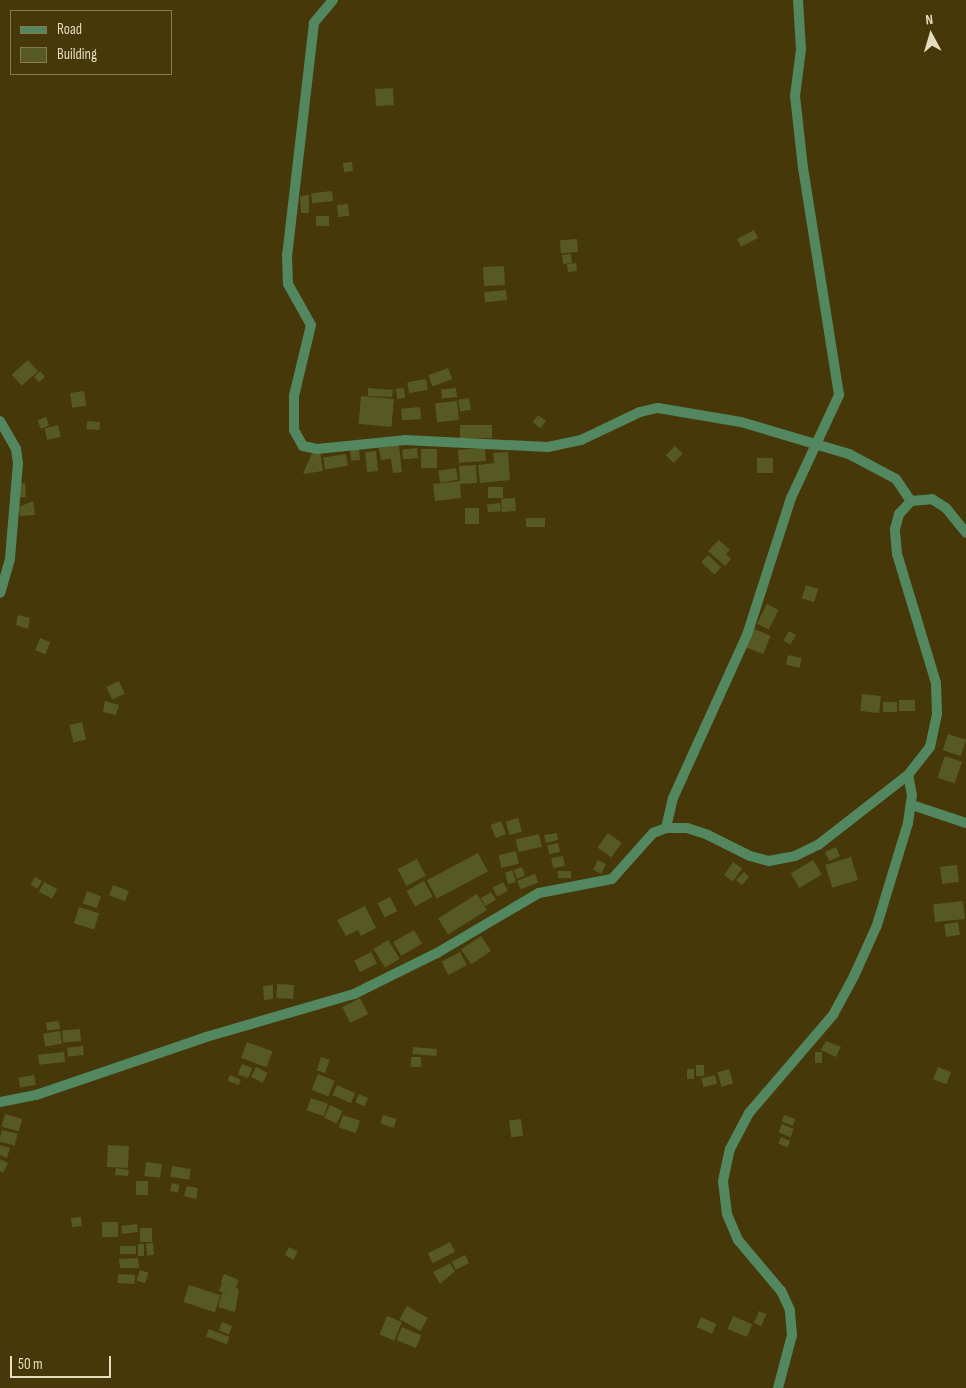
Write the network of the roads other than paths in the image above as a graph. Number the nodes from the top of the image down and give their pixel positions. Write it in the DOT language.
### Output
graph roads {
  1 [pos="333,0"];
  2 [pos="798,0"];
  3 [pos="0,421"];
  4 [pos="819,444"];
  5 [pos="911,501"];
  6 [pos="966,533"];
  7 [pos="0,593"];
  8 [pos="908,775"];
  9 [pos="912,805"];
  10 [pos="966,823"];
  11 [pos="666,828"];
  12 [pos="0,1102"];
  13 [pos="778,1388"];
  1 -- 4 [label="street"];
  2 -- 4 [label="street"];
  3 -- 7 [label="street"];
  4 -- 5 [label="street"];
  4 -- 11 [label="street"];
  5 -- 6 [label="street"];
  5 -- 8 [label="street"];
  8 -- 9 [label="street"];
  8 -- 11 [label="street"];
  9 -- 10 [label="street"];
  9 -- 13 [label="street"];
  11 -- 12 [label="street"];
}
